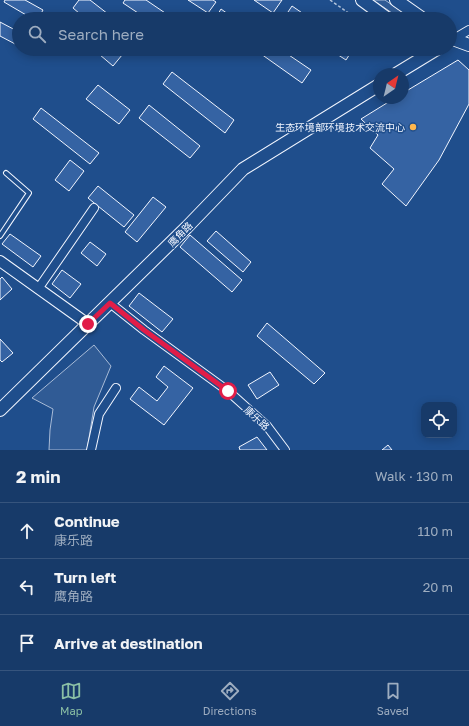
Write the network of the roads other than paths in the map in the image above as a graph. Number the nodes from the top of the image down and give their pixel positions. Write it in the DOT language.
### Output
graph roads {
  1 [pos="362,0"];
  2 [pos="396,0"];
  3 [pos="378,12"];
  4 [pos="413,12"];
  5 [pos="469,30"];
  6 [pos="457,37"];
  7 [pos="457,42"];
  8 [pos="469,45"];
  9 [pos="424,56"];
  10 [pos="405,68"];
  11 [pos="373,89"];
  12 [pos="6,173"];
  13 [pos="94,208"];
  14 [pos="0,236"];
  15 [pos="0,261"];
  16 [pos="38,289"];
  17 [pos="110,303"];
  18 [pos="88,324"];
  19 [pos="116,388"];
  20 [pos="0,410"];
  21 [pos="91,450"];
  22 [pos="286,450"];
  1 -- 3 [label="main road"];
  2 -- 4 [label="main road"];
  5 -- 6 [label="street"];
  7 -- 8 [label="main road"];
  9 -- 10 [label="main road"];
  11 -- 17 [label="main road, 鹰角路"];
  12 -- 14 [label="lane"];
  13 -- 16 [label="street"];
  15 -- 16 [label="street"];
  16 -- 18 [label="street"];
  17 -- 18 [label="main road, 鹰角路"];
  17 -- 22 [label="street, 康乐路"];
  18 -- 20 [label="main road, 鹰角路"];
  19 -- 21 [label="street"];
}
